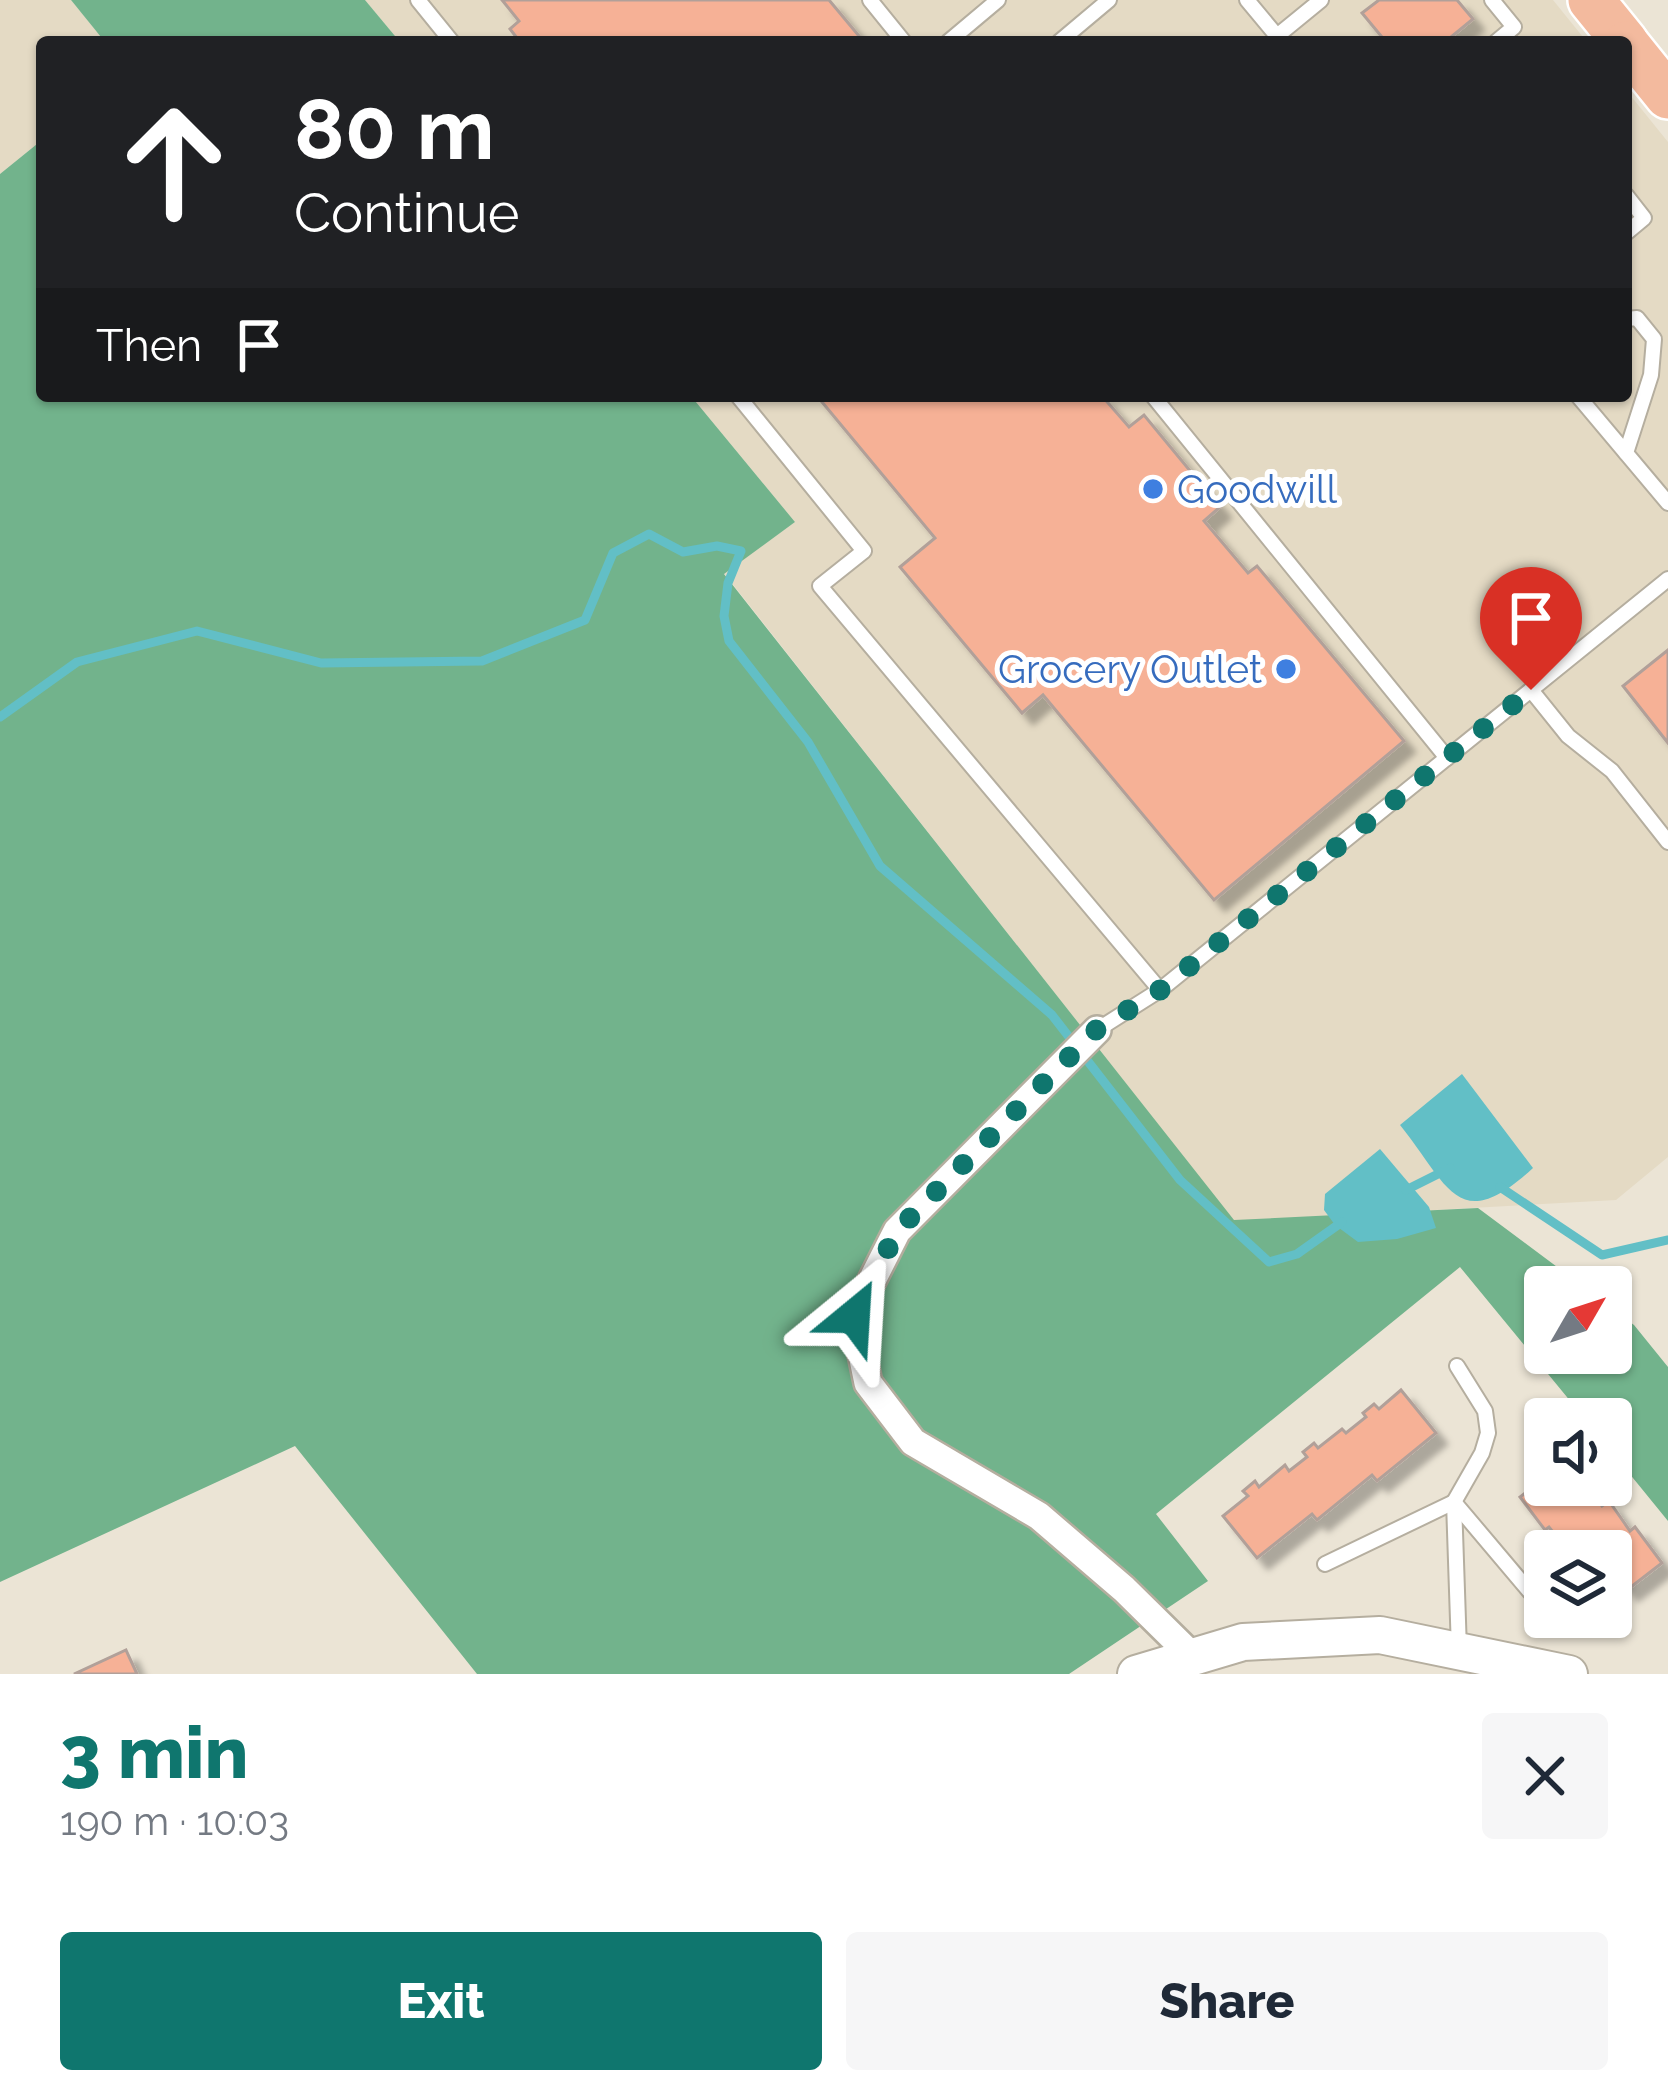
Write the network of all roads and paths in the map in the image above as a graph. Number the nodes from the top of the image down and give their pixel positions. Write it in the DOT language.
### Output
graph roads {
  1 [pos="418,0"];
  2 [pos="870,0"];
  3 [pos="998,0"];
  4 [pos="1109,0"];
  5 [pos="1247,0"];
  6 [pos="1321,0"];
  7 [pos="1492,0"];
  8 [pos="1591,0"];
  9 [pos="447,36"];
  10 [pos="899,36"];
  11 [pos="955,36"];
  12 [pos="1066,36"];
  13 [pos="1277,36"];
  14 [pos="1282,36"];
  15 [pos="1503,36"];
  16 [pos="1619,36"];
  17 [pos="1632,52"];
  18 [pos="1668,96"];
  19 [pos="1632,203"];
  20 [pos="1632,227"];
  21 [pos="1632,318"];
  22 [pos="743,402"];
  23 [pos="1158,402"];
  24 [pos="1583,402"];
  25 [pos="1626,453"];
  26 [pos="1668,503"];
  27 [pos="1668,579"];
  28 [pos="1531,690"];
  29 [pos="1447,758"];
  30 [pos="1668,842"];
  31 [pos="1160,990"];
  32 [pos="1096,1030"];
  33 [pos="1456,1366"];
  34 [pos="1454,1502"];
  35 [pos="1325,1564"];
  36 [pos="1524,1586"];
  37 [pos="1459,1650"];
  38 [pos="1193,1657"];
  39 [pos="1136,1674"];
  40 [pos="1569,1674"];
  1 -- 9 [label="lane"];
  2 -- 10 [label="lane"];
  3 -- 11 [label="lane"];
  4 -- 12 [label="lane"];
  5 -- 13 [label="lane"];
  6 -- 14 [label="lane"];
  7 -- 15 [label="lane"];
  8 -- 16 [label="main road"];
  17 -- 18 [label="main road"];
  19 -- 20 [label="lane"];
  21 -- 25 [label="lane"];
  22 -- 31 [label="lane"];
  23 -- 29 [label="lane"];
  24 -- 25 [label="lane"];
  25 -- 26 [label="lane"];
  27 -- 28 [label="lane"];
  28 -- 29 [label="lane"];
  28 -- 30 [label="lane"];
  29 -- 31 [label="lane"];
  31 -- 32 [label="lane"];
  32 -- 38 [label="street"];
  33 -- 34 [label="lane"];
  34 -- 35 [label="lane"];
  34 -- 36 [label="lane"];
  34 -- 37 [label="lane"];
  37 -- 38 [label="street"];
  37 -- 40 [label="street"];
  38 -- 39 [label="street"];
}
